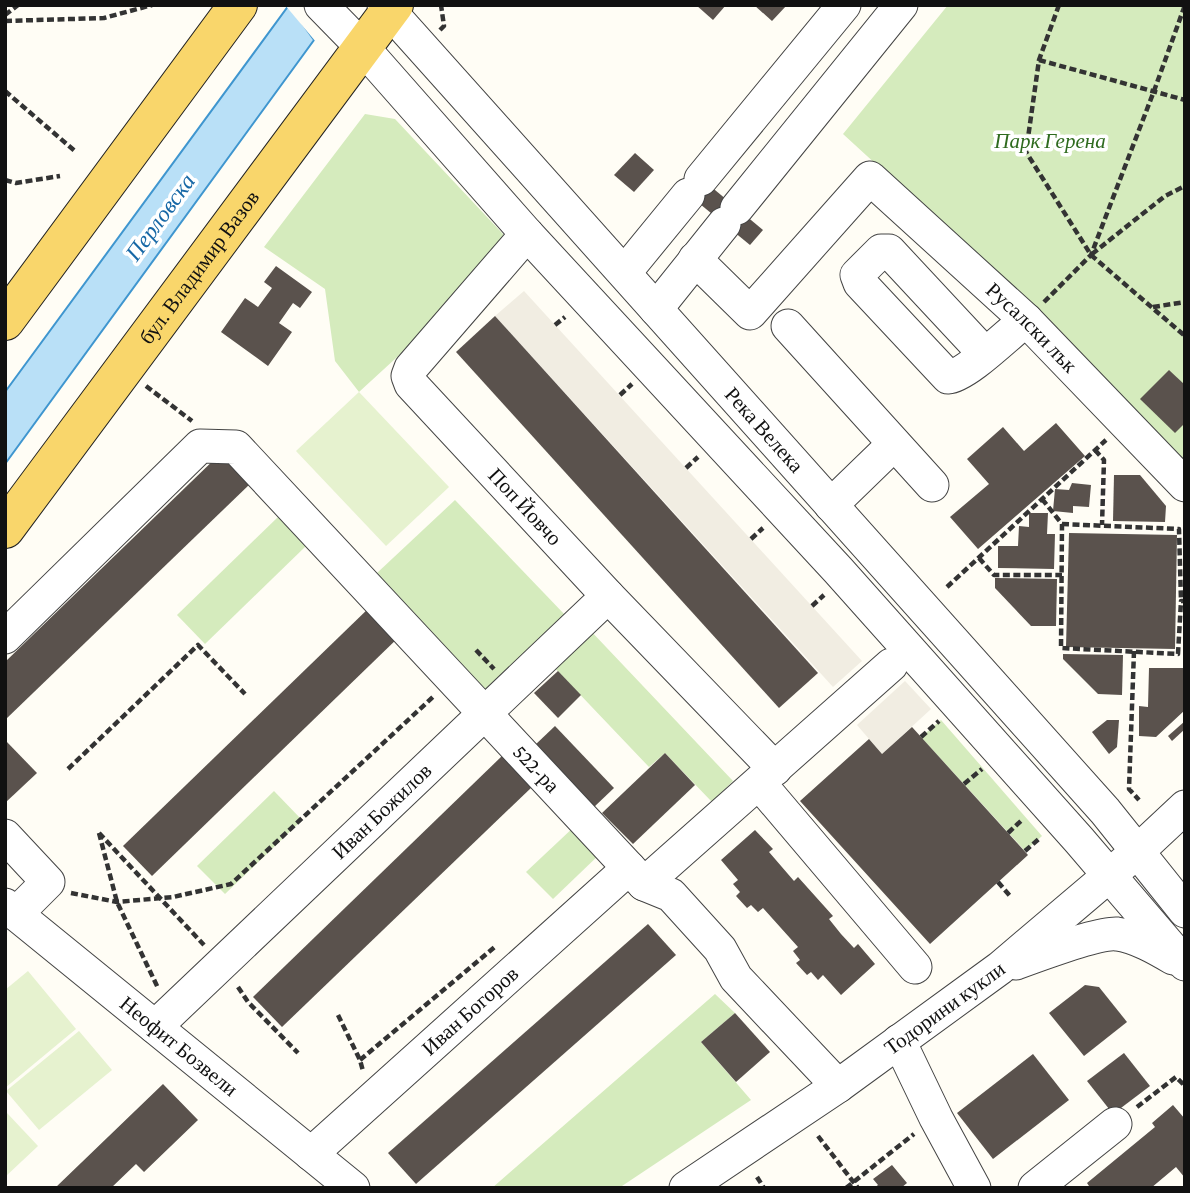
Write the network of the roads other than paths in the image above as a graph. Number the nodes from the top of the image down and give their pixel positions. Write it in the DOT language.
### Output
graph roads {
  1 [pos="238,5"];
  2 [pos="844,5"];
  3 [pos="901,5"];
  4 [pos="389,7"];
  5 [pos="342,26"];
  6 [pos="527,234"];
  7 [pos="695,259"];
  8 [pos="625,272"];
  9 [pos="656,309"];
  10 [pos="1026,320"];
  11 [pos="5,321"];
  12 [pos="788,326"];
  13 [pos="985,354"];
  14 [pos="894,443"];
  15 [pos="932,485"];
  16 [pos="1185,485"];
  17 [pos="831,505"];
  18 [pos="5,529"];
  19 [pos="608,596"];
  20 [pos="5,636"];
  21 [pos="891,665"];
  22 [pos="485,713"];
  23 [pos="767,776"];
  24 [pos="1185,807"];
  25 [pos="5,836"];
  26 [pos="1138,850"];
  27 [pos="1110,875"];
  28 [pos="637,876"];
  29 [pos="11,909"];
  30 [pos="1185,911"];
  31 [pos="1185,964"];
  32 [pos="915,967"];
  33 [pos="1000,968"];
  34 [pos="155,1027"];
  35 [pos="900,1041"];
  36 [pos="838,1086"];
  37 [pos="1115,1124"];
  38 [pos="311,1154"];
  39 [pos="353,1188"];
  40 [pos="686,1188"];
  41 [pos="974,1188"];
  42 [pos="1035,1188"];
  1 -- 11 [label="main road"];
  2 -- 8 [label="street"];
  3 -- 7 [label="street"];
  4 -- 5 [label="main road, бул. Владимир Вазов"];
  4 -- 8 [label="street, Река Велека"];
  5 -- 6 [label="street, Река Велека"];
  5 -- 18 [label="main road, бул. Владимир Вазов"];
  6 -- 19 [label="street, Поп Йовчо"];
  6 -- 27 [label="street, Река Велека"];
  7 -- 9 [label="street"];
  7 -- 10 [label="street, Русалски лък"];
  8 -- 9 [label="street, Река Велека"];
  9 -- 17 [label="street, Река Велека"];
  10 -- 13 [label="street"];
  10 -- 16 [label="street, Русалски лък"];
  12 -- 14 [label="street"];
  14 -- 15 [label="street"];
  14 -- 17 [label="street"];
  17 -- 26 [label="street, Река Велека"];
  19 -- 22 [label="street, Иван Божилов"];
  19 -- 23 [label="street, Поп Йовчо"];
  20 -- 22 [label="street, 522-ра"];
  21 -- 23 [label="street, Иван Богоров"];
  22 -- 28 [label="street, 522-ра"];
  22 -- 34 [label="street, Иван Божилов"];
  23 -- 28 [label="street, Иван Богоров"];
  23 -- 32 [label="street, Поп Йовчо"];
  24 -- 26 [label="street, Тодорини кукли"];
  25 -- 29 [label="street"];
  26 -- 27 [label="street, Тодорини кукли"];
  26 -- 30 [label="street, Река Велека"];
  27 -- 31 [label="street, Река Велека"];
  27 -- 33 [label="street, Тодорини кукли"];
  28 -- 36 [label="street, 522-ра"];
  28 -- 38 [label="street, Иван Богоров"];
  29 -- 34 [label="street, Неофит Бозвели"];
  31 -- 33 [label="street"];
  33 -- 35 [label="street, Тодорини кукли"];
  34 -- 38 [label="street, Неофит Бозвели"];
  35 -- 36 [label="street, Тодорини кукли"];
  35 -- 41 [label="street"];
  36 -- 40 [label="street, Тодорини кукли"];
  37 -- 42 [label="street"];
  38 -- 39 [label="street, Неофит Бозвели"];
}
